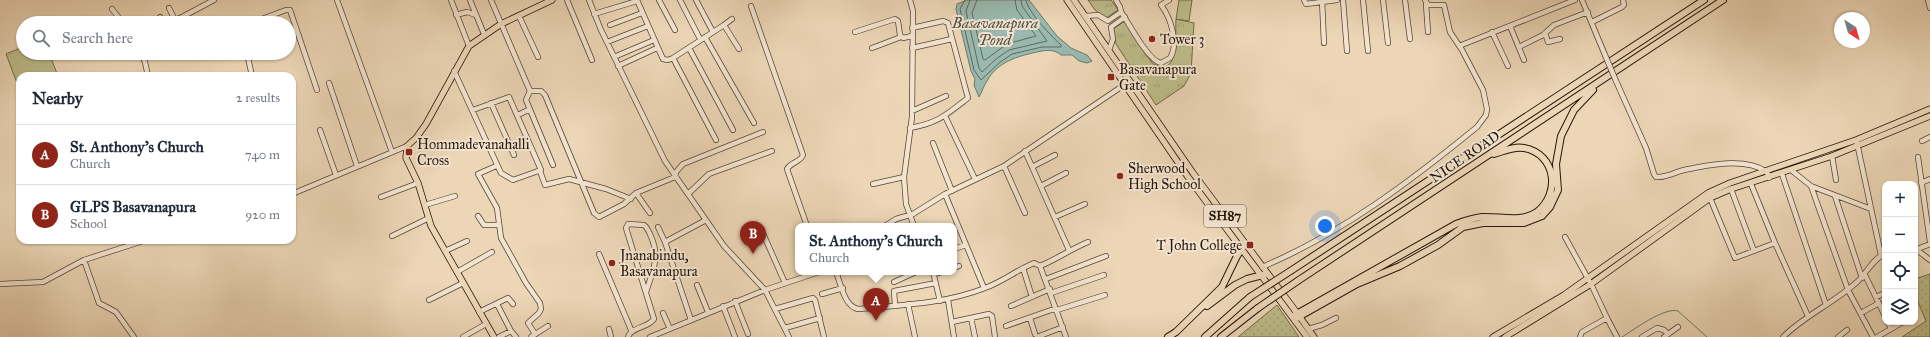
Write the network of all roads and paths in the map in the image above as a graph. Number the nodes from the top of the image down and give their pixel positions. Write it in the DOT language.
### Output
graph roads {
  1 [pos="214,0"];
  2 [pos="337,0"];
  3 [pos="450,0"];
  4 [pos="470,0"];
  5 [pos="491,0"];
  6 [pos="552,0"];
  7 [pos="566,0"];
  8 [pos="590,0"];
  9 [pos="659,0"];
  10 [pos="680,0"];
  11 [pos="696,0"];
  12 [pos="910,0"];
  13 [pos="1067,0"];
  14 [pos="1074,0"];
  15 [pos="1116,0"];
  16 [pos="1169,0"];
  17 [pos="1304,0"];
  18 [pos="1337,0"];
  19 [pos="1343,0"];
  20 [pos="1363,0"];
  21 [pos="1383,0"];
  22 [pos="1405,0"];
  23 [pos="1575,0"];
  24 [pos="1583,0"];
  25 [pos="1623,0"];
  26 [pos="1704,0"];
  27 [pos="1724,0"];
  28 [pos="1928,0"];
  29 [pos="637,1"];
  30 [pos="1322,1"];
  31 [pos="1568,1"];
  32 [pos="542,2"];
  33 [pos="1426,2"];
  34 [pos="1444,2"];
  35 [pos="750,6"];
  36 [pos="169,8"];
  37 [pos="1930,8"];
  38 [pos="112,9"];
  39 [pos="1121,12"];
  40 [pos="1588,12"];
  41 [pos="642,13"];
  42 [pos="594,14"];
  43 [pos="456,15"];
  44 [pos="476,15"];
  45 [pos="118,16"];
  46 [pos="173,16"];
  47 [pos="184,16"];
  48 [pos="270,16"];
  49 [pos="292,16"];
  50 [pos="519,16"];
  51 [pos="1086,16"];
  52 [pos="1125,17"];
  53 [pos="732,19"];
  54 [pos="1592,22"];
  55 [pos="501,24"];
  56 [pos="610,25"];
  57 [pos="724,25"];
  58 [pos="648,26"];
  59 [pos="1510,26"];
  60 [pos="296,28"];
  61 [pos="912,28"];
  62 [pos="675,30"];
  63 [pos="712,32"];
  64 [pos="855,32"];
  65 [pos="1428,32"];
  66 [pos="1492,32"];
  67 [pos="1545,33"];
  68 [pos="484,34"];
  69 [pos="912,36"];
  70 [pos="699,37"];
  71 [pos="705,37"];
  72 [pos="901,37"];
  73 [pos="952,39"];
  74 [pos="1410,39"];
  75 [pos="1560,39"];
  76 [pos="654,40"];
  77 [pos="607,42"];
  78 [pos="1324,43"];
  79 [pos="1388,43"];
  80 [pos="469,46"];
  81 [pos="1459,46"];
  82 [pos="1519,47"];
  83 [pos="657,48"];
  84 [pos="689,48"];
  85 [pos="872,48"];
  86 [pos="912,48"];
  87 [pos="739,49"];
  88 [pos="1109,50"];
  89 [pos="627,51"];
  90 [pos="1347,51"];
  91 [pos="1368,51"];
  92 [pos="538,57"];
  93 [pos="614,57"];
  94 [pos="673,58"];
  95 [pos="144,60"];
  96 [pos="249,60"];
  97 [pos="592,60"];
  98 [pos="631,60"];
  99 [pos="1524,60"];
  100 [pos="618,66"];
  101 [pos="1508,66"];
  102 [pos="454,71"];
  103 [pos="147,72"];
  104 [pos="251,72"];
  105 [pos="1602,80"];
  106 [pos="329,83"];
  107 [pos="1127,83"];
  108 [pos="317,90"];
  109 [pos="530,91"];
  110 [pos="946,96"];
  111 [pos="491,103"];
  112 [pos="530,109"];
  113 [pos="1930,109"];
  114 [pos="473,110"];
  115 [pos="912,111"];
  116 [pos="518,115"];
  117 [pos="945,116"];
  118 [pos="1930,116"];
  119 [pos="754,123"];
  120 [pos="910,128"];
  121 [pos="320,130"];
  122 [pos="733,130"];
  123 [pos="763,132"];
  124 [pos="1930,137"];
  125 [pos="716,140"];
  126 [pos="1922,141"];
  127 [pos="933,143"];
  128 [pos="1857,143"];
  129 [pos="407,146"];
  130 [pos="772,151"];
  131 [pos="1025,151"];
  132 [pos="392,152"];
  133 [pos="514,155"];
  134 [pos="1055,155"];
  135 [pos="1832,156"];
  136 [pos="1918,157"];
  137 [pos="1485,158"];
  138 [pos="553,165"];
  139 [pos="357,166"];
  140 [pos="496,166"];
  141 [pos="1004,166"];
  142 [pos="1032,167"];
  143 [pos="1790,170"];
  144 [pos="540,171"];
  145 [pos="1767,172"];
  146 [pos="1066,173"];
  147 [pos="1782,174"];
  148 [pos="336,175"];
  149 [pos="676,177"];
  150 [pos="904,178"];
  151 [pos="1769,178"];
  152 [pos="975,179"];
  153 [pos="1930,179"];
  154 [pos="1836,180"];
  155 [pos="418,182"];
  156 [pos="581,182"];
  157 [pos="1922,183"];
  158 [pos="873,184"];
  159 [pos="1751,184"];
  160 [pos="1040,186"];
  161 [pos="1811,186"];
  162 [pos="1731,189"];
  163 [pos="952,191"];
  164 [pos="296,192"];
  165 [pos="636,193"];
  166 [pos="688,194"];
  167 [pos="945,194"];
  168 [pos="455,196"];
  169 [pos="1836,196"];
  170 [pos="381,197"];
  171 [pos="630,198"];
  172 [pos="1710,198"];
  173 [pos="1085,204"];
  174 [pos="425,205"];
  175 [pos="1871,209"];
  176 [pos="650,213"];
  177 [pos="1026,213"];
  178 [pos="909,215"];
  179 [pos="478,216"];
  180 [pos="1055,217"];
  181 [pos="429,218"];
  182 [pos="706,220"];
  183 [pos="806,223"];
  184 [pos="890,223"];
  185 [pos="913,223"];
  186 [pos="957,223"];
  187 [pos="957,223"];
  188 [pos="499,225"];
  189 [pos="658,227"];
  190 [pos="761,229"];
  191 [pos="392,236"];
  192 [pos="1565,237"];
  193 [pos="467,241"];
  194 [pos="665,242"];
  195 [pos="1088,242"];
  196 [pos="1775,243"];
  197 [pos="1930,243"];
  198 [pos="134,244"];
  199 [pos="966,245"];
  200 [pos="1243,246"];
  201 [pos="957,248"];
  202 [pos="1918,249"];
  203 [pos="1069,250"];
  204 [pos="445,251"];
  205 [pos="1754,251"];
  206 [pos="1918,251"];
  207 [pos="492,252"];
  208 [pos="1883,253"];
  209 [pos="599,254"];
  210 [pos="1882,255"];
  211 [pos="1106,256"];
  212 [pos="84,260"];
  213 [pos="1930,260"];
  214 [pos="1040,266"];
  215 [pos="1262,267"];
  216 [pos="1023,268"];
  217 [pos="457,272"];
  218 [pos="810,275"];
  219 [pos="837,275"];
  220 [pos="909,275"];
  221 [pos="934,275"];
  222 [pos="1104,275"];
  223 [pos="1264,275"];
  224 [pos="1864,276"];
  225 [pos="1046,279"];
  226 [pos="1590,281"];
  227 [pos="894,282"];
  228 [pos="463,283"];
  229 [pos="786,283"];
  230 [pos="936,283"];
  231 [pos="0,284"];
  232 [pos="697,285"];
  233 [pos="842,288"];
  234 [pos="984,288"];
  235 [pos="765,290"];
  236 [pos="1848,290"];
  237 [pos="1050,291"];
  238 [pos="646,292"];
  239 [pos="822,294"];
  240 [pos="1882,294"];
  241 [pos="1105,295"];
  242 [pos="1032,297"];
  243 [pos="1876,297"];
  244 [pos="429,300"];
  245 [pos="948,300"];
  246 [pos="735,301"];
  247 [pos="940,301"];
  248 [pos="1879,303"];
  249 [pos="497,304"];
  250 [pos="513,304"];
  251 [pos="908,304"];
  252 [pos="895,305"];
  253 [pos="1826,305"];
  254 [pos="724,306"];
  255 [pos="1011,306"];
  256 [pos="775,309"];
  257 [pos="1057,310"];
  258 [pos="1882,310"];
  259 [pos="479,312"];
  260 [pos="708,312"];
  261 [pos="664,313"];
  262 [pos="1861,313"];
  263 [pos="1296,316"];
  264 [pos="1808,316"];
  265 [pos="820,318"];
  266 [pos="971,318"];
  267 [pos="1030,318"];
  268 [pos="1336,318"];
  269 [pos="1607,318"];
  270 [pos="691,320"];
  271 [pos="952,322"];
  272 [pos="486,324"];
  273 [pos="1889,325"];
  274 [pos="1898,325"];
  275 [pos="548,326"];
  276 [pos="1006,326"];
  277 [pos="1062,327"];
  278 [pos="1678,327"];
  279 [pos="785,328"];
  280 [pos="609,329"];
  281 [pos="670,329"];
  282 [pos="1308,329"];
  283 [pos="1891,329"];
  284 [pos="1847,330"];
  285 [pos="511,331"];
  286 [pos="664,331"];
  287 [pos="472,332"];
  288 [pos="632,332"];
  289 [pos="748,334"];
  290 [pos="535,335"];
  291 [pos="1177,335"];
  292 [pos="1036,336"];
  293 [pos="1666,336"];
  294 [pos="1785,336"];
  295 [pos="134,337"];
  296 [pos="463,337"];
  297 [pos="474,337"];
  298 [pos="494,337"];
  299 [pos="499,337"];
  300 [pos="516,337"];
  301 [pos="541,337"];
  302 [pos="611,337"];
  303 [pos="628,337"];
  304 [pos="650,337"];
  305 [pos="666,337"];
  306 [pos="735,337"];
  307 [pos="789,337"];
  308 [pos="824,337"];
  309 [pos="915,337"];
  310 [pos="954,337"];
  311 [pos="974,337"];
  312 [pos="995,337"];
  313 [pos="1066,337"];
  314 [pos="1168,337"];
  315 [pos="1205,337"];
  316 [pos="1222,337"];
  317 [pos="1307,337"];
  318 [pos="1314,337"];
  319 [pos="1493,337"];
  320 [pos="1505,337"];
  321 [pos="1580,337"];
  322 [pos="1617,337"];
  323 [pos="1642,337"];
  324 [pos="1838,337"];
  325 [pos="1874,337"];
  326 [pos="1877,337"];
  1 -- 47 [label="street"];
  2 -- 132 [label="street"];
  3 -- 43 [label="street"];
  4 -- 44 [label="street"];
  5 -- 55 [label="street"];
  6 -- 32 [label="main road"];
  7 -- 97 [label="street"];
  8 -- 42 [label="street"];
  9 -- 62 [label="street"];
  10 -- 70 [label="street"];
  11 -- 63 [label="street"];
  12 -- 61 [label="street"];
  13 -- 107 [label="main road, SH87"];
  14 -- 51 [label="main road, SH87"];
  15 -- 39 [label="street"];
  16 -- 52 [label="street"];
  17 -- 30 [label="street"];
  18 -- 30 [label="street"];
  19 -- 90 [label="street"];
  20 -- 91 [label="street"];
  21 -- 79 [label="street"];
  22 -- 74 [label="street"];
  23 -- 31 [label="street"];
  24 -- 40 [label="street"];
  25 -- 54 [label="street"];
  26 -- 315 [label="highway, NICE ROAD, bridge"];
  27 -- 105 [label="highway, NICE ROAD"];
  28 -- 37 [label="street"];
  29 -- 41 [label="street"];
  29 -- 42 [label="street"];
  30 -- 78 [label="street"];
  31 -- 59 [label="street"];
  32 -- 50 [label="main road"];
  33 -- 34 [label="street"];
  33 -- 65 [label="street"];
  34 -- 81 [label="street"];
  35 -- 183 [label="street"];
  36 -- 46 [label="street"];
  38 -- 45 [label="street"];
  39 -- 51 [label="street"];
  39 -- 52 [label="street"];
  40 -- 54 [label="street"];
  40 -- 67 [label="street"];
  41 -- 56 [label="street"];
  41 -- 58 [label="street"];
  42 -- 77 [label="street"];
  43 -- 44 [label="street"];
  43 -- 80 [label="street"];
  44 -- 68 [label="street"];
  48 -- 49 [label="street"];
  50 -- 55 [label="main road"];
  50 -- 92 [label="street"];
  51 -- 88 [label="main road, SH87"];
  52 -- 88 [label="street"];
  53 -- 57 [label="street"];
  54 -- 145 [label="street, bridge"];
  55 -- 68 [label="main road"];
  55 -- 109 [label="street"];
  57 -- 63 [label="street"];
  57 -- 87 [label="street"];
  58 -- 76 [label="street"];
  58 -- 77 [label="street"];
  59 -- 66 [label="street"];
  59 -- 82 [label="street"];
  60 -- 108 [label="street"];
  61 -- 69 [label="street"];
  61 -- 73 [label="street"];
  63 -- 71 [label="street"];
  64 -- 72 [label="street"];
  66 -- 81 [label="street"];
  66 -- 101 [label="street"];
  67 -- 75 [label="street"];
  67 -- 82 [label="street"];
  68 -- 80 [label="main road"];
  69 -- 72 [label="street"];
  69 -- 86 [label="street"];
  71 -- 84 [label="street"];
  71 -- 119 [label="street"];
  72 -- 85 [label="street"];
  73 -- 86 [label="street"];
  73 -- 117 [label="street"];
  76 -- 83 [label="street"];
  76 -- 89 [label="street"];
  77 -- 93 [label="street"];
  80 -- 102 [label="main road"];
  81 -- 215 [label="street"];
  82 -- 99 [label="street"];
  83 -- 94 [label="street"];
  83 -- 98 [label="street"];
  84 -- 94 [label="street"];
  84 -- 122 [label="street"];
  86 -- 115 [label="street"];
  88 -- 107 [label="main road, SH87"];
  89 -- 93 [label="street"];
  89 -- 98 [label="street"];
  93 -- 100 [label="street"];
  94 -- 125 [label="street"];
  95 -- 103 [label="street"];
  96 -- 104 [label="street"];
  98 -- 100 [label="street"];
  100 -- 149 [label="street"];
  102 -- 114 [label="street"];
  102 -- 129 [label="main road"];
  105 -- 137 [label="highway, NICE ROAD"];
  105 -- 263 [label="highway"];
  106 -- 139 [label="street"];
  107 -- 131 [label="street"];
  107 -- 200 [label="main road, SH87"];
  109 -- 112 [label="street"];
  109 -- 156 [label="street"];
  110 -- 115 [label="street"];
  111 -- 114 [label="street"];
  111 -- 116 [label="street"];
  111 -- 133 [label="street"];
  112 -- 116 [label="street"];
  112 -- 138 [label="street"];
  113 -- 128 [label="main road"];
  114 -- 140 [label="street"];
  115 -- 120 [label="street"];
  116 -- 144 [label="street"];
  117 -- 120 [label="street"];
  117 -- 152 [label="street"];
  118 -- 128 [label="main road"];
  120 -- 150 [label="street"];
  121 -- 148 [label="street"];
  123 -- 149 [label="street"];
  124 -- 126 [label="street"];
  127 -- 163 [label="street"];
  128 -- 135 [label="main road"];
  128 -- 145 [label="main road"];
  128 -- 175 [label="street"];
  129 -- 132 [label="street"];
  129 -- 155 [label="main road"];
  130 -- 166 [label="street"];
  131 -- 141 [label="street"];
  131 -- 142 [label="street"];
  132 -- 139 [label="street"];
  134 -- 142 [label="street"];
  135 -- 143 [label="main road"];
  135 -- 154 [label="street"];
  136 -- 157 [label="street"];
  137 -- 263 [label="highway"];
  137 -- 316 [label="highway, NICE ROAD, bridge"];
  139 -- 148 [label="street"];
  140 -- 144 [label="street"];
  140 -- 188 [label="street"];
  141 -- 152 [label="street"];
  141 -- 177 [label="street"];
  142 -- 160 [label="street"];
  143 -- 147 [label="main road"];
  143 -- 161 [label="street"];
  144 -- 156 [label="street"];
  145 -- 151 [label="street"];
  145 -- 226 [label="main road"];
  146 -- 160 [label="street"];
  147 -- 151 [label="main road"];
  147 -- 253 [label="street"];
  148 -- 164 [label="street"];
  149 -- 165 [label="street"];
  149 -- 166 [label="street"];
  150 -- 158 [label="street"];
  150 -- 178 [label="street"];
  151 -- 159 [label="main road"];
  152 -- 163 [label="street"];
  153 -- 157 [label="street"];
  155 -- 170 [label="street"];
  155 -- 174 [label="main road"];
  156 -- 171 [label="street"];
  156 -- 171 [label="street"];
  157 -- 197 [label="street"];
  159 -- 162 [label="main road"];
  159 -- 196 [label="street"];
  160 -- 180 [label="street"];
  161 -- 169 [label="street"];
  161 -- 236 [label="street"];
  162 -- 172 [label="main road"];
  162 -- 205 [label="street"];
  163 -- 167 [label="street"];
  165 -- 171 [label="street"];
  165 -- 176 [label="street"];
  166 -- 182 [label="street"];
  167 -- 178 [label="street"];
  167 -- 187 [label="street"];
  168 -- 174 [label="street"];
  169 -- 175 [label="street"];
  169 -- 224 [label="street"];
  172 -- 205 [label="street"];
  172 -- 226 [label="main road"];
  173 -- 180 [label="street"];
  174 -- 181 [label="main road"];
  175 -- 208 [label="street"];
  178 -- 184 [label="street"];
  178 -- 185 [label="street"];
  179 -- 188 [label="street"];
  180 -- 203 [label="street"];
  181 -- 191 [label="street"];
  181 -- 204 [label="main road"];
  182 -- 194 [label="street"];
  182 -- 235 [label="street"];
  186 -- 199 [label="street"];
  188 -- 290 [label="street"];
  189 -- 194 [label="street"];
  190 -- 229 [label="street"];
  192 -- 226 [label="street"];
  193 -- 204 [label="street"];
  194 -- 270 [label="street"];
  195 -- 203 [label="street"];
  196 -- 205 [label="street"];
  196 -- 264 [label="street"];
  197 -- 202 [label="street"];
  198 -- 212 [label="street"];
  199 -- 201 [label="street"];
  199 -- 234 [label="street"];
  200 -- 215 [label="main road, SH87"];
  200 -- 223 [label="main road, SH87"];
  200 -- 291 [label="highway"];
  203 -- 214 [label="street"];
  204 -- 217 [label="main road"];
  206 -- 213 [label="street"];
  207 -- 217 [label="street"];
  209 -- 288 [label="street"];
  210 -- 224 [label="street"];
  211 -- 225 [label="street"];
  212 -- 231 [label="street"];
  212 -- 295 [label="street"];
  214 -- 216 [label="street"];
  214 -- 225 [label="street"];
  215 -- 223 [label="main road, SH87"];
  216 -- 234 [label="street"];
  216 -- 242 [label="street"];
  217 -- 228 [label="main road"];
  218 -- 229 [label="street"];
  219 -- 233 [label="street"];
  220 -- 227 [label="street"];
  221 -- 230 [label="street"];
  222 -- 237 [label="street"];
  223 -- 263 [label="main road, SH87"];
  223 -- 291 [label="highway"];
  224 -- 236 [label="street"];
  224 -- 243 [label="street"];
  225 -- 237 [label="street"];
  226 -- 269 [label="street"];
  226 -- 319 [label="main road"];
  226 -- 320 [label="main road"];
  228 -- 244 [label="street"];
  228 -- 259 [label="main road"];
  229 -- 235 [label="street"];
  230 -- 247 [label="street"];
  230 -- 252 [label="street"];
  232 -- 260 [label="street"];
  233 -- 239 [label="street"];
  233 -- 252 [label="street"];
  234 -- 245 [label="street"];
  235 -- 246 [label="street"];
  235 -- 256 [label="street"];
  236 -- 253 [label="street"];
  236 -- 262 [label="street"];
  237 -- 242 [label="street"];
  237 -- 257 [label="street"];
  238 -- 238 [label="street"];
  238 -- 288 [label="street"];
  240 -- 243 [label="street"];
  241 -- 257 [label="street"];
  242 -- 255 [label="street"];
  243 -- 248 [label="street"];
  245 -- 247 [label="street"];
  245 -- 271 [label="street"];
  246 -- 254 [label="street"];
  246 -- 289 [label="street"];
  247 -- 251 [label="street"];
  248 -- 258 [label="street"];
  248 -- 262 [label="street"];
  249 -- 250 [label="street"];
  249 -- 259 [label="street"];
  249 -- 285 [label="street"];
  251 -- 252 [label="street"];
  251 -- 309 [label="street"];
  253 -- 264 [label="street"];
  254 -- 260 [label="street"];
  254 -- 306 [label="street"];
  256 -- 265 [label="street"];
  256 -- 279 [label="street"];
  257 -- 267 [label="street"];
  257 -- 277 [label="street"];
  259 -- 272 [label="main road"];
  260 -- 270 [label="street"];
  261 -- 281 [label="street"];
  262 -- 325 [label="street"];
  263 -- 282 [label="main road, SH87"];
  263 -- 317 [label="main road, SH87"];
  264 -- 294 [label="street"];
  265 -- 279 [label="street"];
  265 -- 308 [label="street"];
  266 -- 271 [label="street"];
  266 -- 311 [label="street"];
  266 -- 312 [label="street"];
  267 -- 276 [label="street"];
  267 -- 292 [label="street"];
  268 -- 282 [label="street"];
  269 -- 321 [label="street"];
  269 -- 322 [label="street"];
  270 -- 281 [label="street"];
  271 -- 310 [label="street"];
  272 -- 287 [label="street"];
  272 -- 298 [label="main road"];
  273 -- 283 [label="street"];
  274 -- 283 [label="street"];
  275 -- 290 [label="street"];
  277 -- 292 [label="street"];
  277 -- 313 [label="street"];
  278 -- 293 [label="street"];
  279 -- 307 [label="street"];
  280 -- 302 [label="street"];
  281 -- 286 [label="street"];
  282 -- 318 [label="main road, SH87"];
  283 -- 326 [label="street"];
  284 -- 324 [label="street"];
  285 -- 299 [label="street"];
  285 -- 300 [label="street"];
  286 -- 304 [label="street"];
  286 -- 305 [label="street"];
  287 -- 296 [label="street"];
  287 -- 297 [label="street"];
  288 -- 303 [label="street"];
  290 -- 301 [label="street"];
  291 -- 314 [label="highway"];
  293 -- 323 [label="street"];
}
